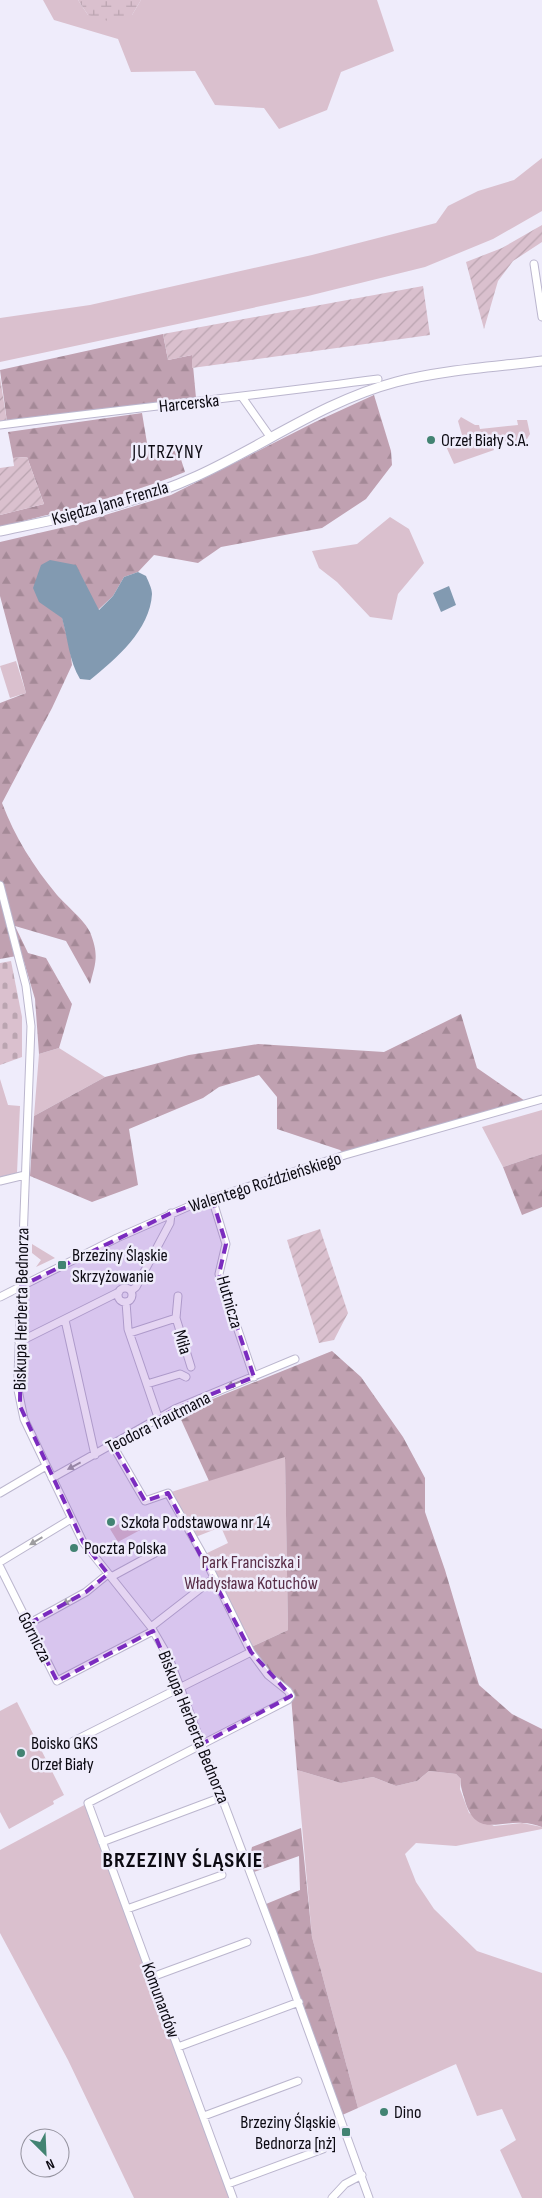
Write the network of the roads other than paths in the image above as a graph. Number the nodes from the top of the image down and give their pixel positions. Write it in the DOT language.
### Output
graph roads {
  1 [pos="534,264"];
  2 [pos="542,316"];
  3 [pos="542,361"];
  4 [pos="378,379"];
  5 [pos="242,397"];
  6 [pos="0,425"];
  7 [pos="271,438"];
  8 [pos="0,531"];
  9 [pos="0,885"];
  10 [pos="542,1099"];
  11 [pos="25,1175"];
  12 [pos="0,1181"];
  13 [pos="212,1198"];
  14 [pos="171,1213"];
  15 [pos="20,1286"];
  16 [pos="131,1291"];
  17 [pos="119,1292"];
  18 [pos="178,1296"];
  19 [pos="0,1297"];
  20 [pos="126,1302"];
  21 [pos="176,1318"];
  22 [pos="65,1320"];
  23 [pos="130,1333"];
  24 [pos="19,1342"];
  25 [pos="295,1359"];
  26 [pos="191,1367"];
  27 [pos="186,1377"];
  28 [pos="254,1377"];
  29 [pos="147,1384"];
  30 [pos="158,1417"];
  31 [pos="112,1444"];
  32 [pos="95,1455"];
  33 [pos="46,1466"];
  34 [pos="52,1478"];
  35 [pos="0,1493"];
  36 [pos="71,1519"];
  37 [pos="157,1552"];
  38 [pos="0,1562"];
  39 [pos="0,1567"];
  40 [pos="110,1576"];
  41 [pos="214,1578"];
  42 [pos="28,1624"];
  43 [pos="152,1629"];
  44 [pos="251,1652"];
  45 [pos="181,1687"];
  46 [pos="202,1744"];
  47 [pos="64,1746"];
  48 [pos="222,1797"];
  49 [pos="102,1842"];
  50 [pos="222,1875"];
  51 [pos="127,1909"];
  52 [pos="247,1942"];
  53 [pos="152,1977"];
  54 [pos="299,2002"];
  55 [pos="178,2047"];
  56 [pos="298,2081"];
  57 [pos="204,2116"];
  58 [pos="323,2150"];
  59 [pos="362,2175"];
  60 [pos="228,2184"];
  61 [pos="233,2198"];
  62 [pos="332,2198"];
  63 [pos="370,2198"];
  1 -- 2 [label="street"];
  3 -- 7 [label="main road"];
  4 -- 5 [label="street, Harcerska"];
  5 -- 6 [label="street, Harcerska"];
  5 -- 7 [label="street"];
  7 -- 8 [label="main road, Księdza Jana Frenzla"];
  9 -- 11 [label="street, Biskupa Herberta Bednorza"];
  10 -- 13 [label="street, Walentego Roździeńskiego"];
  11 -- 12 [label="street"];
  11 -- 15 [label="street, Biskupa Herberta Bednorza"];
  13 -- 14 [label="street, Walentego Roździeńskiego"];
  13 -- 28 [label="street, Hutnicza"];
  14 -- 15 [label="street, Walentego Roździeńskiego"];
  14 -- 16 [label="street"];
  15 -- 19 [label="street, Walentego Roździeńskiego"];
  15 -- 24 [label="street, Biskupa Herberta Bednorza"];
  16 -- 17 [label="street"];
  16 -- 20 [label="street"];
  17 -- 20 [label="street"];
  17 -- 22 [label="street"];
  18 -- 21 [label="street, Miła"];
  20 -- 23 [label="street"];
  21 -- 23 [label="street, Miła"];
  21 -- 26 [label="street, Miła"];
  22 -- 24 [label="street"];
  22 -- 32 [label="street"];
  23 -- 29 [label="street"];
  24 -- 33 [label="street, Biskupa Herberta Bednorza"];
  25 -- 28 [label="street, Teodora Trautmana"];
  27 -- 29 [label="street"];
  28 -- 30 [label="street, Teodora Trautmana, one-way"];
  29 -- 30 [label="street"];
  30 -- 31 [label="street, Teodora Trautmana"];
  31 -- 32 [label="street, Teodora Trautmana"];
  31 -- 41 [label="street"];
  32 -- 34 [label="street, Teodora Trautmana, one-way"];
  33 -- 34 [label="street, Biskupa Herberta Bednorza"];
  33 -- 35 [label="street"];
  34 -- 36 [label="street, Biskupa Herberta Bednorza"];
  36 -- 38 [label="street, one-way"];
  36 -- 40 [label="street, Biskupa Herberta Bednorza"];
  37 -- 40 [label="street"];
  39 -- 42 [label="street, Górnicza"];
  40 -- 42 [label="street, one-way"];
  40 -- 43 [label="street, Biskupa Herberta Bednorza"];
  41 -- 43 [label="street"];
  41 -- 44 [label="street"];
  42 -- 43 [label="street, Górnicza"];
  43 -- 45 [label="street, Biskupa Herberta Bednorza"];
  44 -- 45 [label="street"];
  44 -- 46 [label="street"];
  45 -- 46 [label="street, Biskupa Herberta Bednorza"];
  45 -- 47 [label="street"];
  46 -- 48 [label="street, Biskupa Herberta Bednorza"];
  46 -- 49 [label="street, Komunardów"];
  48 -- 49 [label="street"];
  48 -- 54 [label="street, Biskupa Herberta Bednorza"];
  49 -- 51 [label="street, Komunardów"];
  50 -- 51 [label="street"];
  51 -- 53 [label="street, Komunardów"];
  52 -- 53 [label="street"];
  53 -- 55 [label="street, Komunardów"];
  54 -- 55 [label="street"];
  54 -- 59 [label="street, Biskupa Herberta Bednorza"];
  55 -- 57 [label="street, Komunardów"];
  56 -- 57 [label="street"];
  57 -- 60 [label="street, Komunardów"];
  58 -- 60 [label="street"];
  59 -- 62 [label="street"];
  59 -- 63 [label="street, Biskupa Herberta Bednorza"];
  60 -- 61 [label="street, Komunardów"];
}
